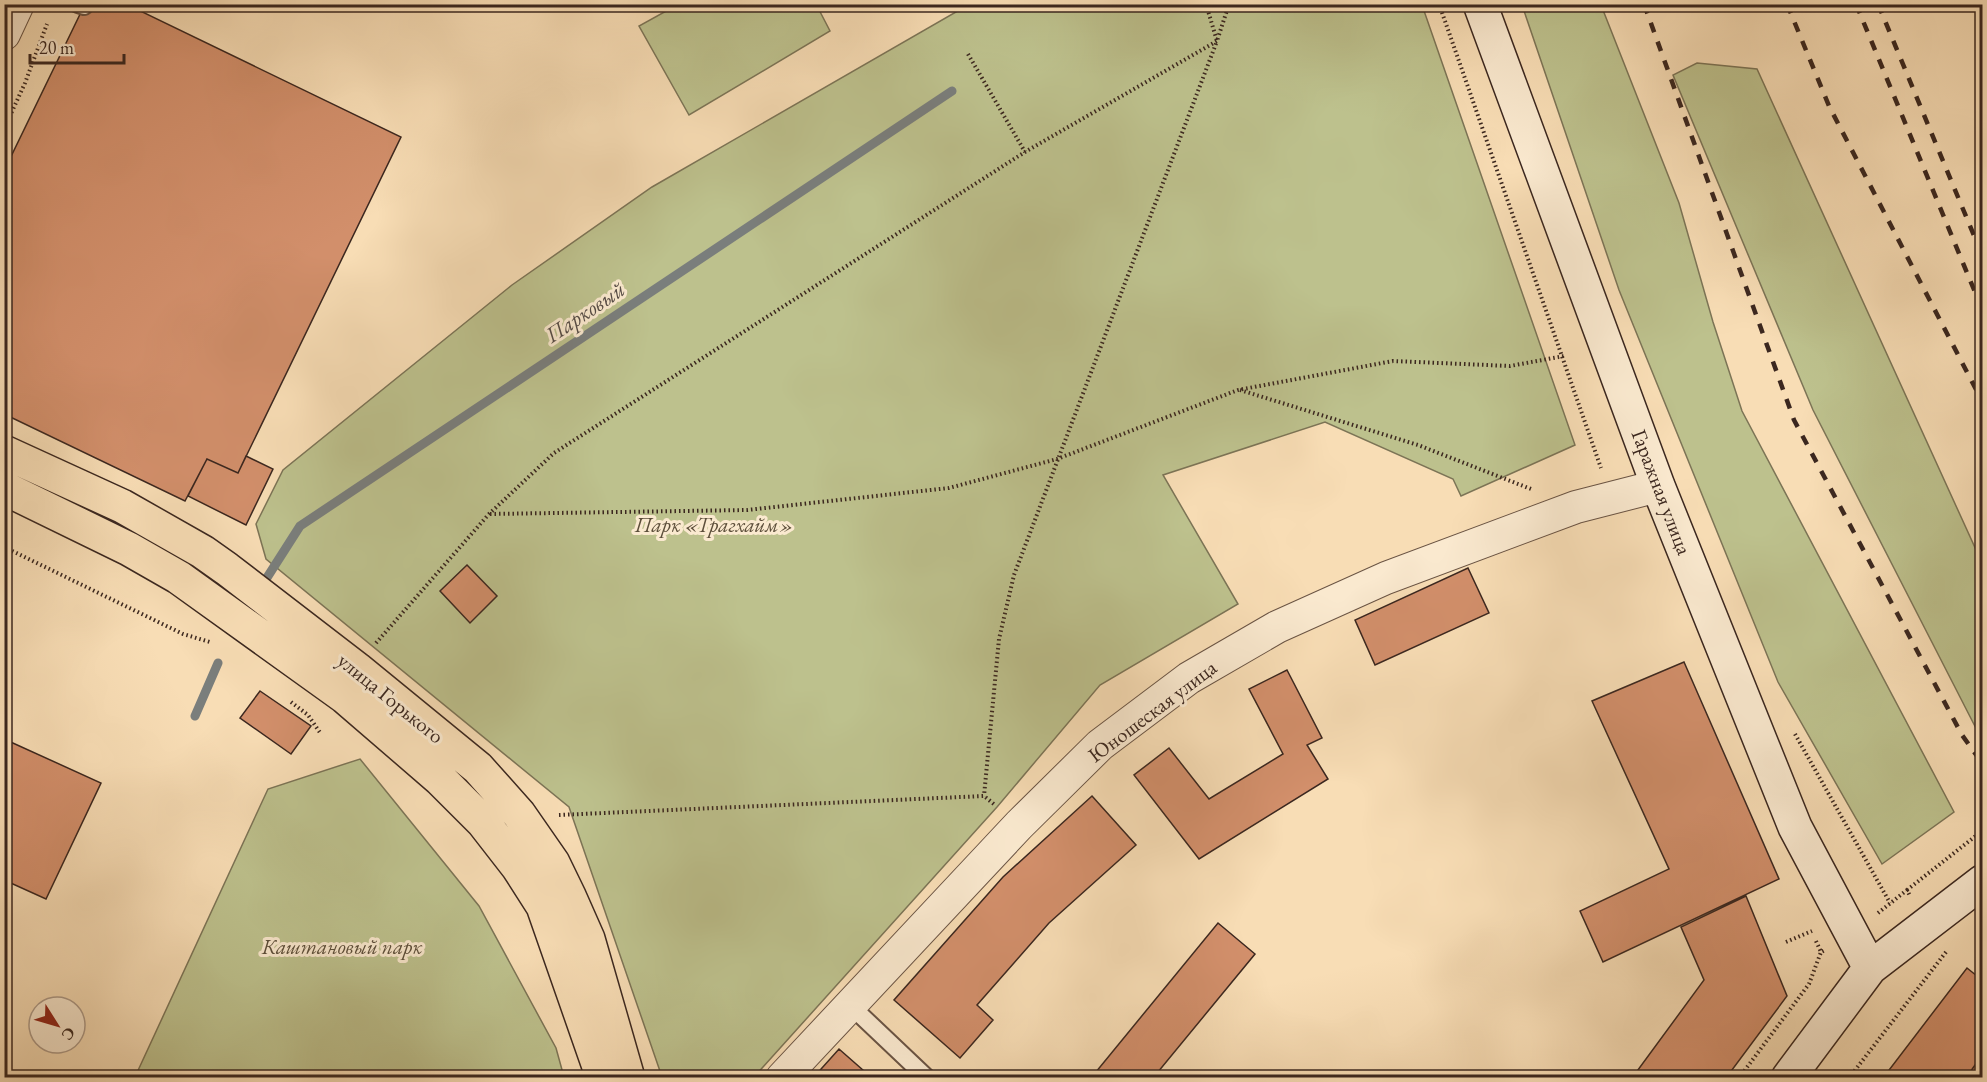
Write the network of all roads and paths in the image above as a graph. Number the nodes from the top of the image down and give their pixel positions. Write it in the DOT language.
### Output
graph roads {
  1 [pos="18,4"];
  2 [pos="1206,4"];
  3 [pos="1229,4"];
  4 [pos="1439,4"];
  5 [pos="1480,4"];
  6 [pos="50,16"];
  7 [pos="4,34"];
  8 [pos="1217,41"];
  9 [pos="968,54"];
  10 [pos="4,129"];
  11 [pos="1025,152"];
  12 [pos="1564,356"];
  13 [pos="1238,390"];
  14 [pos="4,452"];
  15 [pos="1058,459"];
  16 [pos="1658,486"];
  17 [pos="4,488"];
  18 [pos="1611,498"];
  19 [pos="1576,507"];
  20 [pos="489,514"];
  21 [pos="4,547"];
  22 [pos="218,645"];
  23 [pos="368,652"];
  24 [pos="290,701"];
  25 [pos="1792,728"];
  26 [pos="321,734"];
  27 [pos="984,796"];
  28 [pos="559,815"];
  29 [pos="1018,825"];
  30 [pos="1983,831"];
  31 [pos="1983,882"];
  32 [pos="1906,890"];
  33 [pos="1890,903"];
  34 [pos="1807,920"];
  35 [pos="1929,923"];
  36 [pos="1812,931"];
  37 [pos="1850,933"];
  38 [pos="1786,942"];
  39 [pos="1821,952"];
  40 [pos="1870,968"];
  41 [pos="850,1005"];
  42 [pos="603,1077"];
  43 [pos="628,1077"];
  44 [pos="782,1077"];
  45 [pos="927,1077"];
  46 [pos="1739,1077"];
  47 [pos="1788,1077"];
  48 [pos="1849,1077"];
  1 -- 7 [label="street"];
  2 -- 8 [label="path"];
  3 -- 8 [label="path"];
  4 -- 12 [label="path"];
  5 -- 16 [label="main road, Гаражная улица"];
  6 -- 10 [label="path"];
  8 -- 11 [label="path"];
  8 -- 15 [label="path"];
  9 -- 11 [label="path"];
  11 -- 20 [label="path"];
  12 -- 13 [label="path"];
  12 -- 18 [label="path"];
  13 -- 15 [label="path"];
  13 -- 19 [label="path"];
  14 -- 43 [label="main road, улица Горького"];
  15 -- 20 [label="path"];
  15 -- 27 [label="path"];
  16 -- 18 [label="street, Юношеская улица"];
  16 -- 37 [label="main road, Гаражная улица"];
  17 -- 42 [label="main road, улица Горького"];
  18 -- 19 [label="street, Юношеская улица"];
  19 -- 29 [label="street, Юношеская улица"];
  20 -- 23 [label="path"];
  21 -- 22 [label="path"];
  24 -- 26 [label="path"];
  25 -- 33 [label="path"];
  27 -- 28 [label="path"];
  27 -- 29 [label="path"];
  29 -- 41 [label="street, Юношеская улица"];
  30 -- 32 [label="path"];
  31 -- 35 [label="main road"];
  32 -- 33 [label="path"];
  32 -- 35 [label="path"];
  33 -- 37 [label="path"];
  34 -- 36 [label="path"];
  35 -- 40 [label="main road"];
  35 -- 48 [label="path"];
  36 -- 38 [label="path"];
  36 -- 39 [label="path"];
  37 -- 39 [label="path"];
  37 -- 40 [label="main road, Гаражная улица"];
  39 -- 46 [label="path"];
  40 -- 47 [label="main road"];
  41 -- 44 [label="street, Юношеская улица"];
  41 -- 45 [label="lane"];
}
